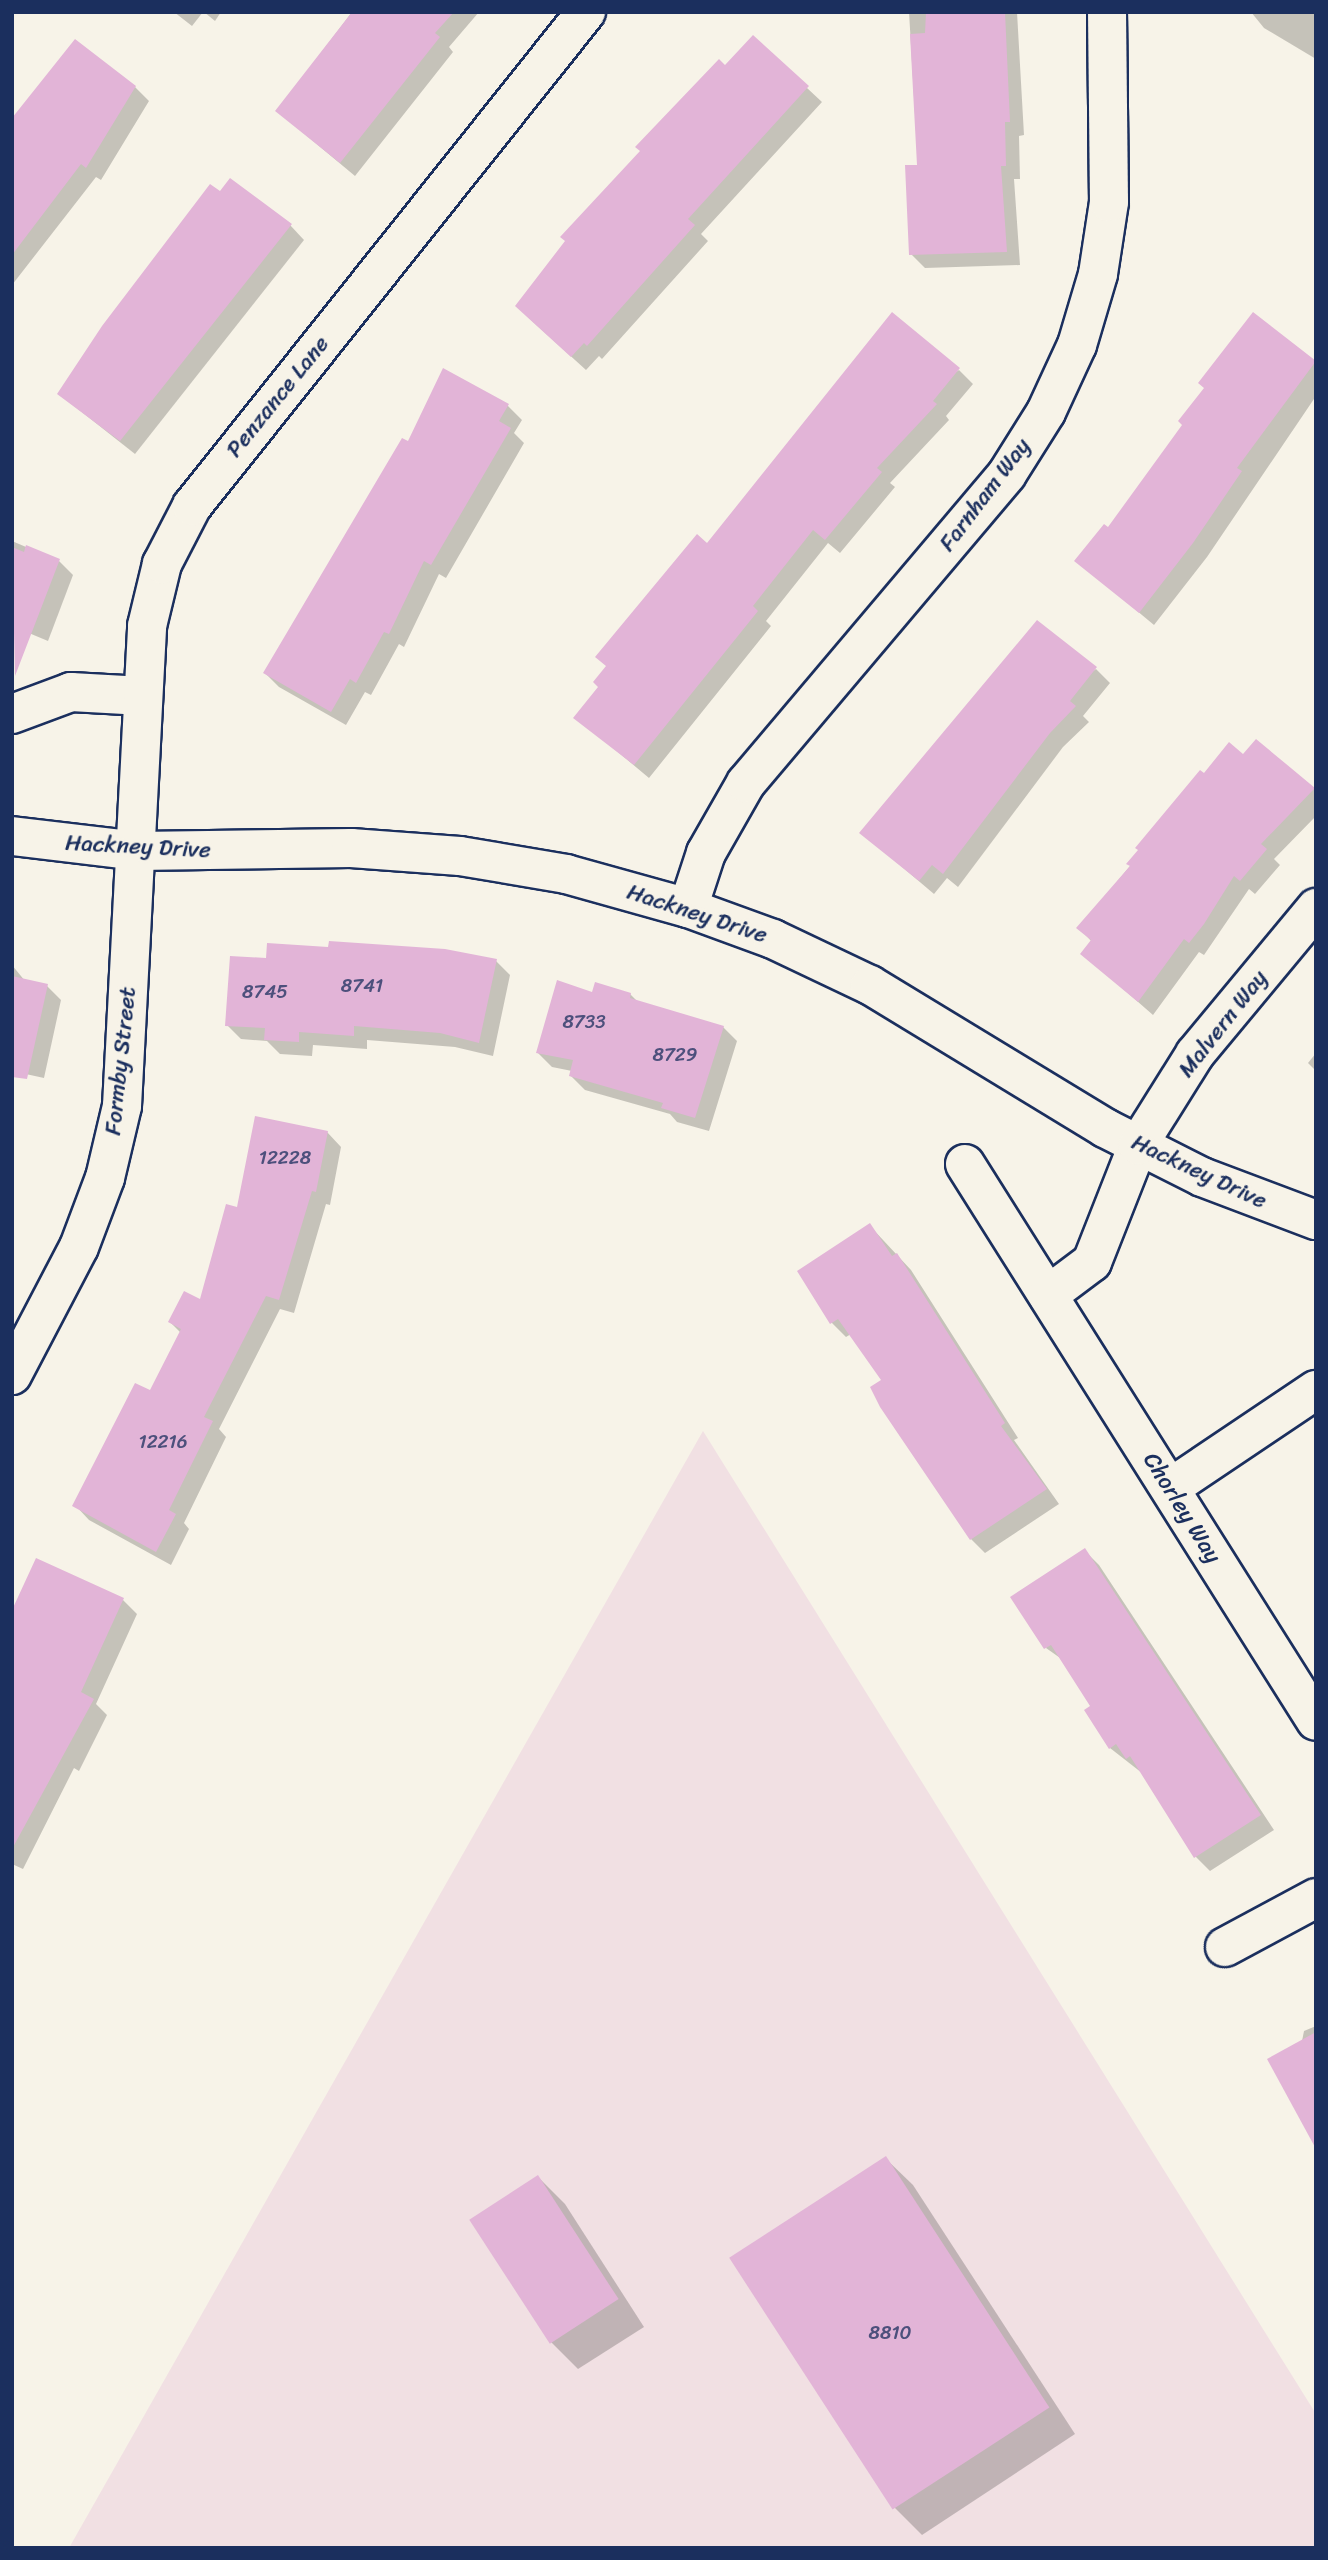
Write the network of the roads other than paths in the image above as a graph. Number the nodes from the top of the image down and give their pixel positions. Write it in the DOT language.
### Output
graph roads {
  1 [pos="586,12"];
  2 [pos="1107,12"];
  3 [pos="143,695"];
  4 [pos="12,714"];
  5 [pos="12,836"];
  6 [pos="137,851"];
  7 [pos="688,908"];
  8 [pos="1316,908"];
  9 [pos="1138,1145"];
  10 [pos="965,1164"];
  11 [pos="1316,1220"];
  12 [pos="1048,1295"];
  13 [pos="12,1375"];
  14 [pos="1316,1390"];
  15 [pos="1170,1488"];
  16 [pos="1316,1721"];
  17 [pos="1316,1898"];
  18 [pos="1225,1947"];
  1 -- 3 [label="street, Penzance Lane"];
  2 -- 7 [label="street, Farnham Way"];
  3 -- 4 [label="street"];
  3 -- 6 [label="street, Penzance Lane"];
  5 -- 6 [label="street, Hackney Drive"];
  6 -- 7 [label="street, Hackney Drive"];
  6 -- 13 [label="street, Formby Street"];
  7 -- 9 [label="street, Hackney Drive"];
  8 -- 9 [label="street, Malvern Way"];
  9 -- 11 [label="street, Hackney Drive"];
  9 -- 12 [label="street"];
  10 -- 12 [label="street, Chorley Way"];
  12 -- 15 [label="street, Chorley Way"];
  14 -- 15 [label="street"];
  15 -- 16 [label="street, Chorley Way"];
  17 -- 18 [label="street"];
}
